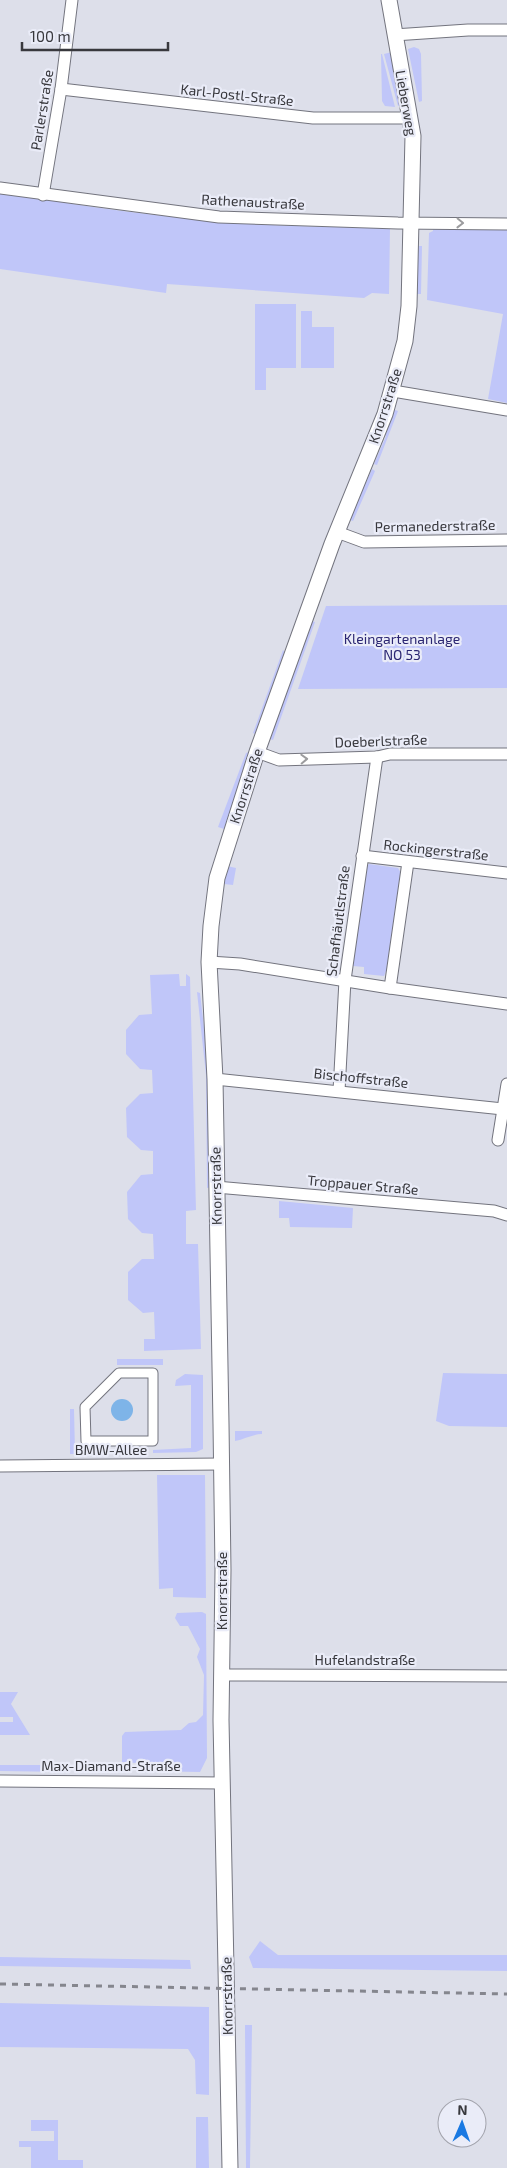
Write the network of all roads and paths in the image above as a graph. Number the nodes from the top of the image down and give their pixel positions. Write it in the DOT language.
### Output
graph roads {
  1 [pos="72,0"];
  2 [pos="389,0"];
  3 [pos="507,30"];
  4 [pos="394,35"];
  5 [pos="61,89"];
  6 [pos="411,118"];
  7 [pos="0,188"];
  8 [pos="43,194"];
  9 [pos="507,224"];
  10 [pos="412,230"];
  11 [pos="393,391"];
  12 [pos="507,410"];
  13 [pos="336,532"];
  14 [pos="507,540"];
  15 [pos="257,752"];
  16 [pos="507,754"];
  17 [pos="377,757"];
  18 [pos="362,856"];
  19 [pos="408,862"];
  20 [pos="507,873"];
  21 [pos="209,962"];
  22 [pos="345,980"];
  23 [pos="390,988"];
  24 [pos="507,1004"];
  25 [pos="215,1079"];
  26 [pos="507,1084"];
  27 [pos="339,1091"];
  28 [pos="503,1109"];
  29 [pos="498,1140"];
  30 [pos="216,1187"];
  31 [pos="507,1214"];
  32 [pos="85,1407"];
  33 [pos="221,1464"];
  34 [pos="0,1466"];
  35 [pos="222,1675"];
  36 [pos="507,1676"];
  37 [pos="0,1781"];
  38 [pos="223,1783"];
  39 [pos="230,2168"];
  1 -- 5 [label="street, Parlerstraße"];
  2 -- 4 [label="street, Lieberweg"];
  3 -- 4 [label="street"];
  4 -- 6 [label="street, Lieberweg"];
  5 -- 6 [label="street, Karl-Postl-Straße"];
  5 -- 8 [label="street, Parlerstraße"];
  6 -- 10 [label="street, Lieberweg"];
  7 -- 8 [label="street, Rathenaustraße"];
  8 -- 10 [label="street, Rathenaustraße"];
  10 -- 9 [label="street, Rathenaustraße, one-way"];
  10 -- 11 [label="street, Knorrstraße"];
  11 -- 12 [label="street"];
  11 -- 13 [label="street, Knorrstraße"];
  13 -- 14 [label="street, Permanederstraße"];
  13 -- 15 [label="street, Knorrstraße"];
  15 -- 17 [label="street, Doeberlstraße, one-way"];
  15 -- 21 [label="street, Knorrstraße"];
  16 -- 17 [label="street, Doeberlstraße"];
  17 -- 18 [label="street, Schafhäutlstraße"];
  18 -- 19 [label="street, Rockingerstraße"];
  18 -- 22 [label="street, Schafhäutlstraße"];
  19 -- 20 [label="street, Rockingerstraße"];
  19 -- 23 [label="street"];
  21 -- 22 [label="street"];
  21 -- 25 [label="street, Knorrstraße"];
  22 -- 23 [label="street"];
  22 -- 27 [label="street, Schafhäutlstraße"];
  23 -- 24 [label="street"];
  25 -- 27 [label="street, Bischoffstraße"];
  25 -- 30 [label="street, Knorrstraße"];
  26 -- 28 [label="street"];
  27 -- 28 [label="street, Bischoffstraße"];
  28 -- 29 [label="street"];
  30 -- 31 [label="street, Troppauer Straße"];
  30 -- 33 [label="street, Knorrstraße"];
  32 -- 32 [label="street"];
  33 -- 34 [label="street, BMW-Allee"];
  33 -- 35 [label="street, Knorrstraße"];
  35 -- 36 [label="street, Hufelandstraße"];
  35 -- 38 [label="street, Knorrstraße"];
  37 -- 38 [label="street, Max-Diamand-Straße"];
  38 -- 39 [label="street, Knorrstraße"];
}
